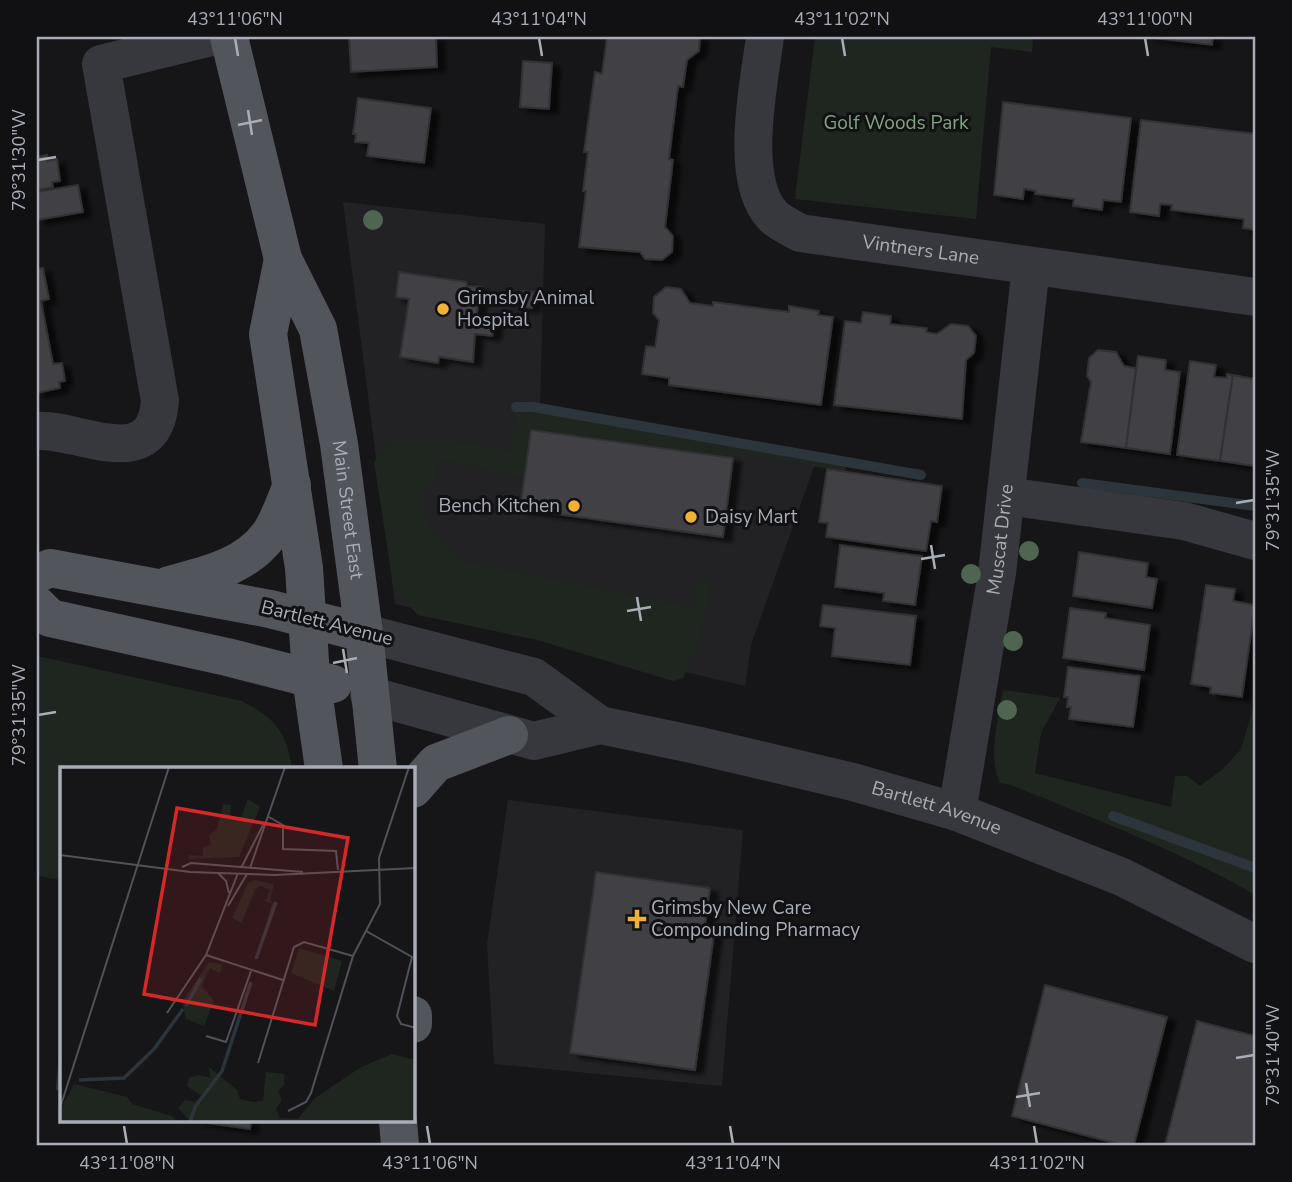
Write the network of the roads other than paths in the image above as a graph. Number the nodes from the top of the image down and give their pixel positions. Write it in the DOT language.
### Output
graph roads {
  1 [pos="211,37"];
  2 [pos="229,37"];
  3 [pos="765,37"];
  4 [pos="283,259"];
  5 [pos="1031,265"];
  6 [pos="1255,297"];
  7 [pos="37,431"];
  8 [pos="292,485"];
  9 [pos="1006,496"];
  10 [pos="1255,541"];
  11 [pos="37,574"];
  12 [pos="160,587"];
  13 [pos="37,605"];
  14 [pos="306,618"];
  15 [pos="364,633"];
  16 [pos="311,677"];
  17 [pos="369,695"];
  18 [pos="600,725"];
  19 [pos="509,735"];
  20 [pos="324,767"];
  21 [pos="378,767"];
  22 [pos="415,787"];
  23 [pos="957,812"];
  24 [pos="1255,944"];
  25 [pos="398,1122"];
  26 [pos="400,1145"];
  1 -- 7 [label="street"];
  2 -- 4 [label="main road, Main Street East"];
  3 -- 5 [label="street, Vintners Lane"];
  4 -- 8 [label="main road, Main Street East"];
  4 -- 15 [label="main road, Main Street East"];
  5 -- 6 [label="street, Vintners Lane"];
  5 -- 9 [label="street, Muscat Drive"];
  8 -- 12 [label="main road"];
  8 -- 14 [label="main road, Main Street East"];
  9 -- 10 [label="street"];
  9 -- 23 [label="street, Muscat Drive"];
  11 -- 12 [label="main road, Bartlett Avenue"];
  12 -- 14 [label="main road, Bartlett Avenue"];
  13 -- 16 [label="main road, Bartlett Avenue"];
  14 -- 15 [label="main road, Bartlett Avenue"];
  14 -- 16 [label="main road, Main Street East"];
  15 -- 17 [label="main road, Main Street East"];
  15 -- 18 [label="street, Bartlett Avenue"];
  16 -- 17 [label="main road, Bartlett Avenue"];
  16 -- 20 [label="main road, Main Street East"];
  17 -- 19 [label="street, Bartlett Avenue"];
  17 -- 21 [label="main road, Main Street East"];
  18 -- 19 [label="street, Bartlett Avenue"];
  18 -- 23 [label="street, Bartlett Avenue"];
  19 -- 22 [label="main road"];
  23 -- 24 [label="street, Bartlett Avenue"];
  25 -- 26 [label="main road"];
}
